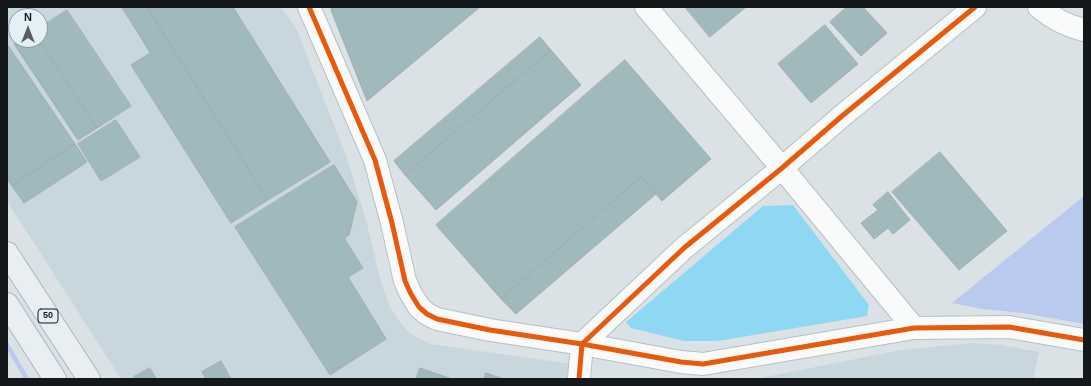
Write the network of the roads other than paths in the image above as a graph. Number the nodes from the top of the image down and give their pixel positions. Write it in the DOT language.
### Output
graph roads {
  1 [pos="309,7"];
  2 [pos="646,7"];
  3 [pos="975,7"];
  4 [pos="1039,7"];
  5 [pos="1084,30"];
  6 [pos="782,168"];
  7 [pos="7,253"];
  8 [pos="7,304"];
  9 [pos="914,328"];
  10 [pos="1084,340"];
  11 [pos="582,344"];
  12 [pos="56,379"];
  13 [pos="88,379"];
  14 [pos="578,379"];
  1 -- 11 [label="street"];
  2 -- 6 [label="street"];
  3 -- 6 [label="street"];
  4 -- 5 [label="street"];
  6 -- 9 [label="street"];
  6 -- 11 [label="street"];
  7 -- 13 [label="highway, 50"];
  8 -- 12 [label="highway"];
  9 -- 10 [label="street"];
  9 -- 11 [label="street"];
  11 -- 14 [label="street"];
}
